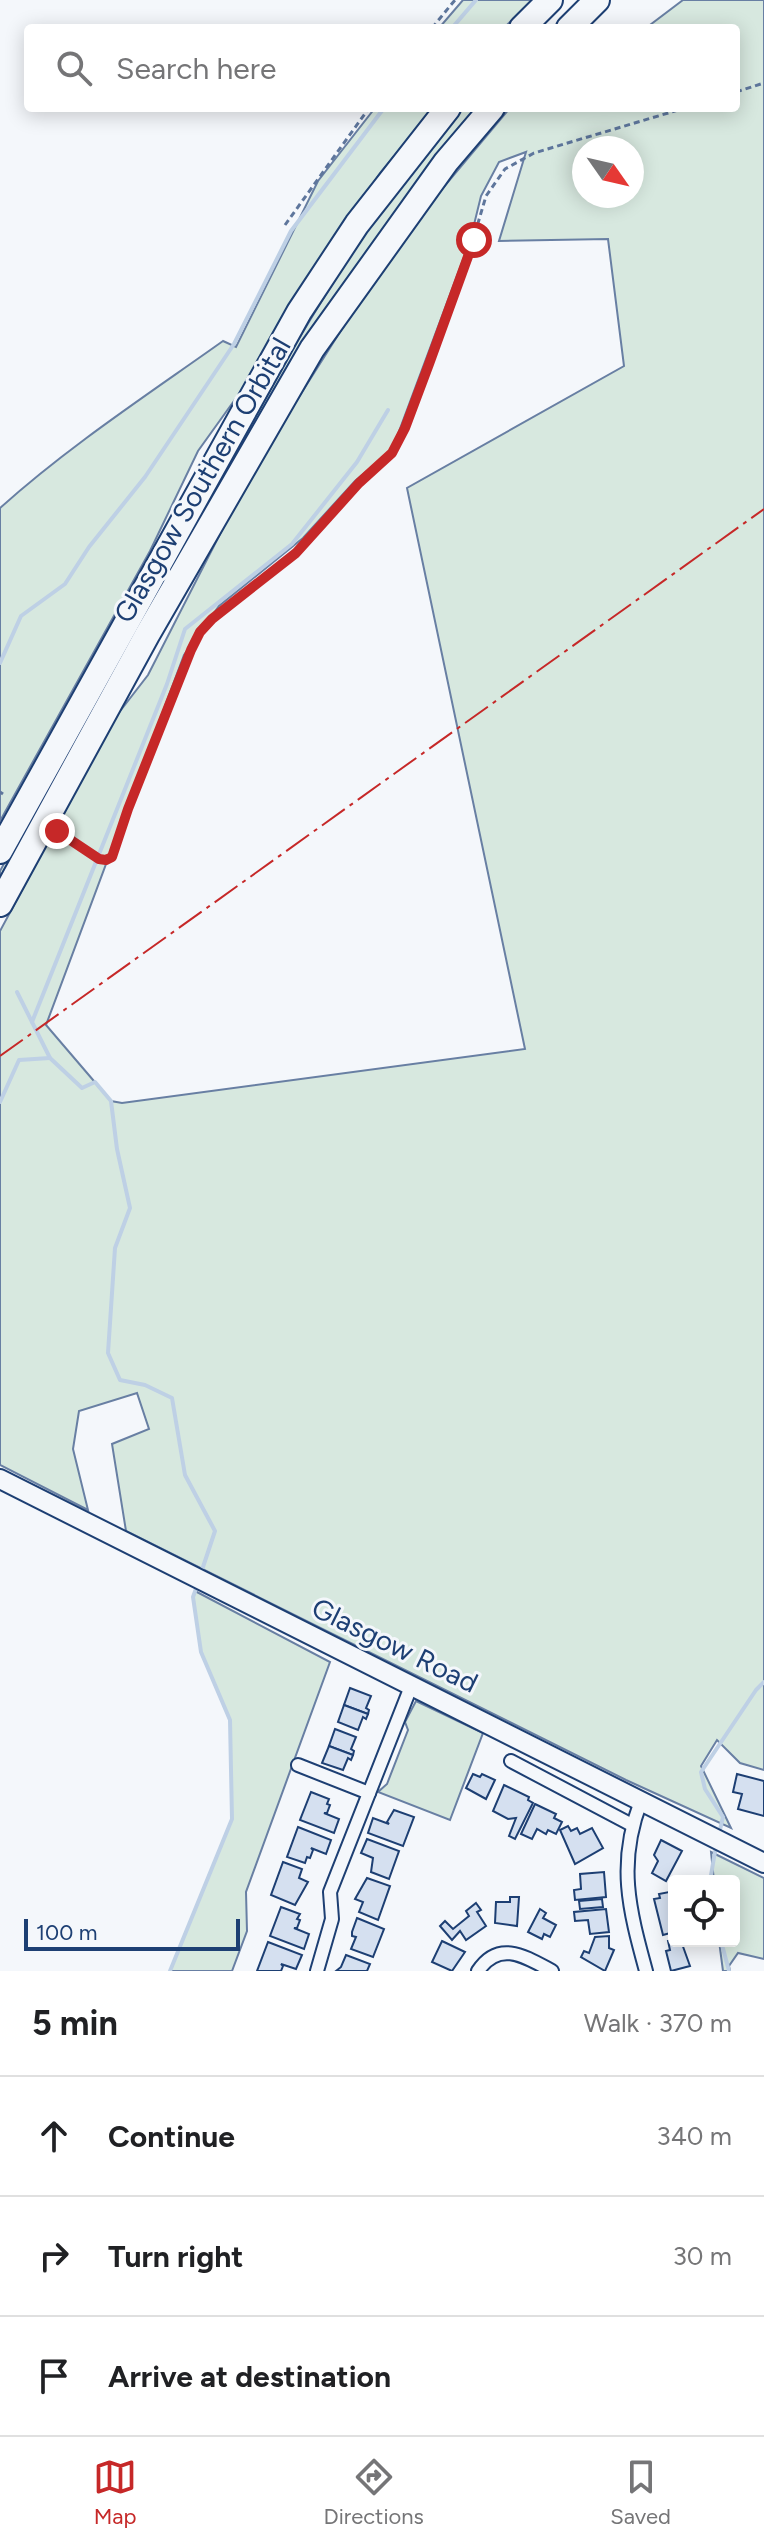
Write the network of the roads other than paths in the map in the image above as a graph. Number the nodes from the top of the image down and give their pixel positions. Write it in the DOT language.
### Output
graph roads {
  1 [pos="550,0"];
  2 [pos="597,0"];
  3 [pos="526,24"];
  4 [pos="573,24"];
  5 [pos="445,112"];
  6 [pos="489,112"];
  7 [pos="0,851"];
  8 [pos="0,904"];
  9 [pos="0,1479"];
  10 [pos="412,1684"];
  11 [pos="511,1761"];
  12 [pos="298,1765"];
  13 [pos="369,1793"];
  14 [pos="641,1801"];
  15 [pos="632,1825"];
  16 [pos="764,1863"];
  17 [pos="317,1971"];
  18 [pos="478,1971"];
  19 [pos="552,1971"];
  20 [pos="646,1971"];
  1 -- 3 [label="highway"];
  2 -- 4 [label="highway"];
  5 -- 7 [label="highway, Glasgow Southern Orbital"];
  6 -- 8 [label="highway, Glasgow Southern Orbital"];
  9 -- 10 [label="main road, Glasgow Road"];
  10 -- 13 [label="street"];
  10 -- 14 [label="main road, Glasgow Road"];
  11 -- 15 [label="street"];
  12 -- 13 [label="street"];
  13 -- 17 [label="street"];
  14 -- 15 [label="street"];
  14 -- 16 [label="main road, Glasgow Road"];
  15 -- 20 [label="street"];
  18 -- 19 [label="street"];
}
